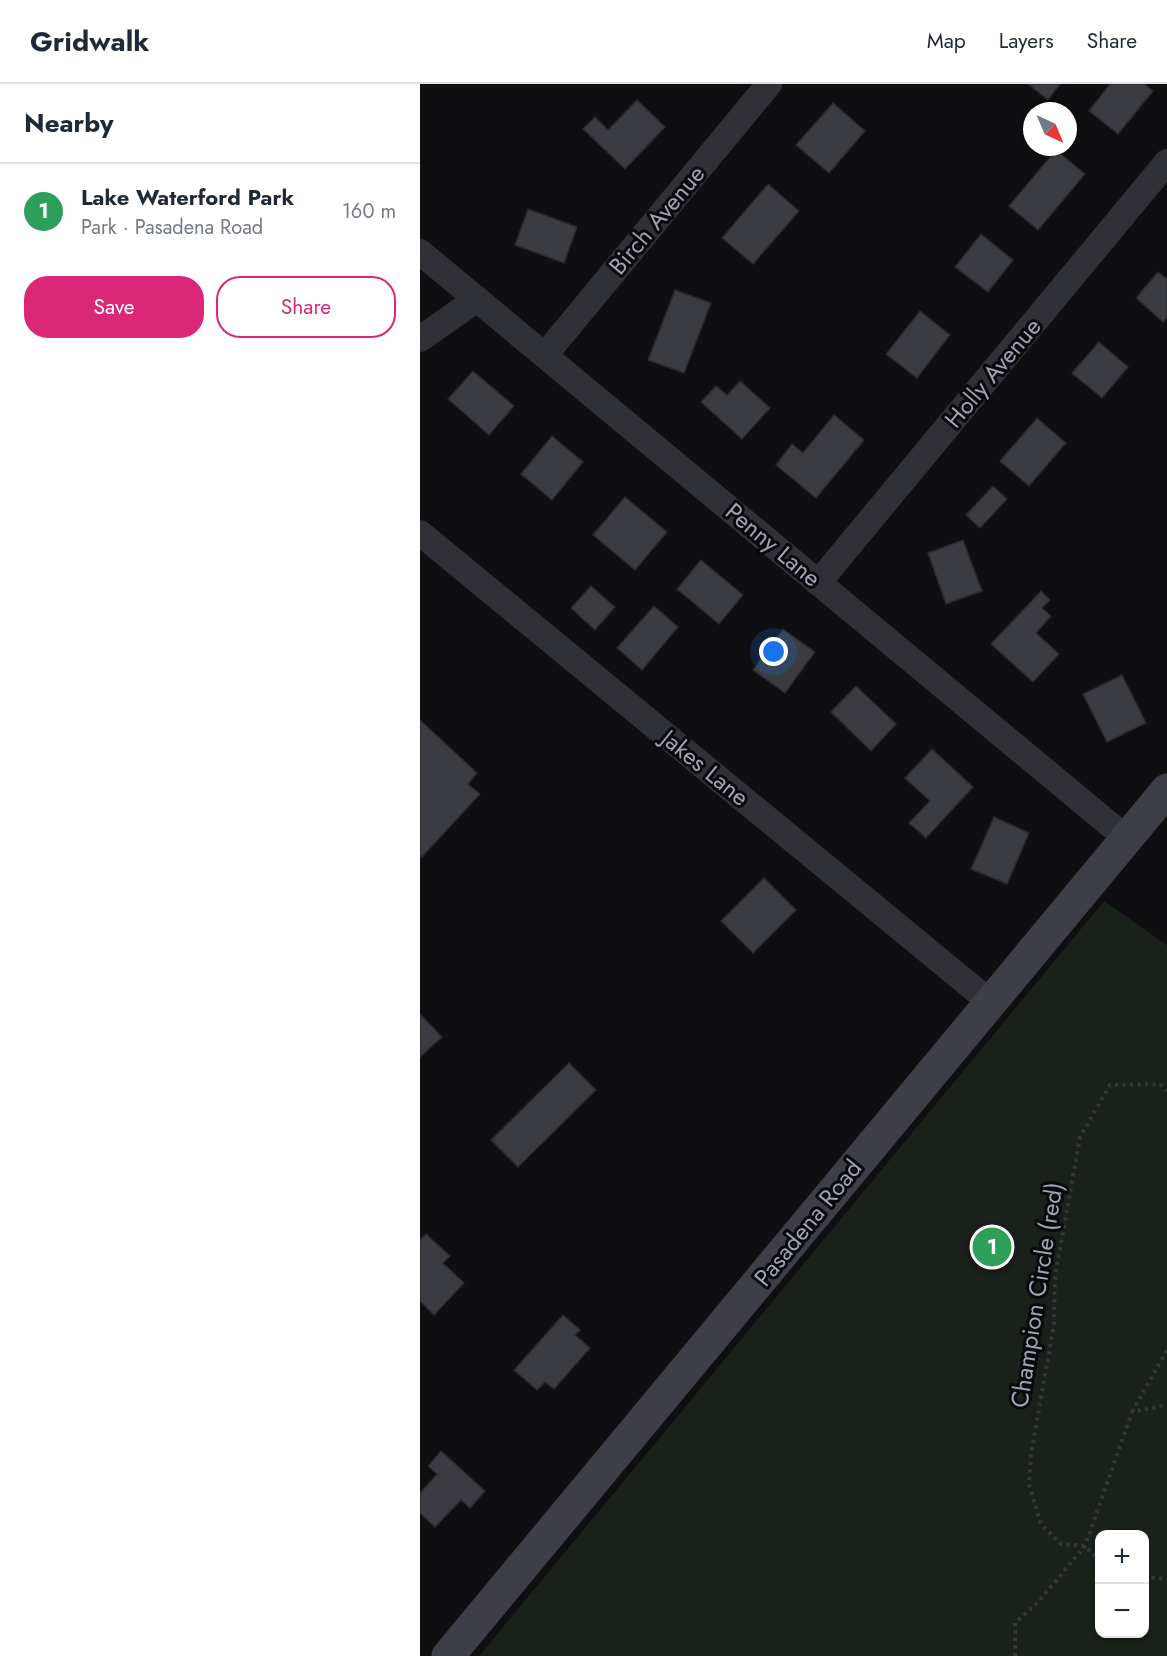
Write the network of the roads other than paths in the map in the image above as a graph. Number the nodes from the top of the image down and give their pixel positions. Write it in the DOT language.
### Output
graph roads {
  1 [pos="769,84"];
  2 [pos="1167,162"];
  3 [pos="420,252"];
  4 [pos="477,299"];
  5 [pos="420,339"];
  6 [pos="544,356"];
  7 [pos="420,533"];
  8 [pos="818,583"];
  9 [pos="1167,790"];
  10 [pos="1126,838"];
  11 [pos="990,1002"];
  12 [pos="448,1656"];
  1 -- 6 [label="street, Birch Avenue"];
  2 -- 8 [label="street, Holly Avenue"];
  3 -- 4 [label="street, Penny Lane"];
  4 -- 5 [label="street"];
  4 -- 6 [label="street, Penny Lane"];
  6 -- 8 [label="street, Penny Lane"];
  7 -- 11 [label="street, Jakes Lane"];
  8 -- 10 [label="street, Penny Lane"];
  9 -- 10 [label="main road, Pasadena Road"];
  10 -- 11 [label="main road, Pasadena Road"];
  11 -- 12 [label="main road, Pasadena Road"];
}
